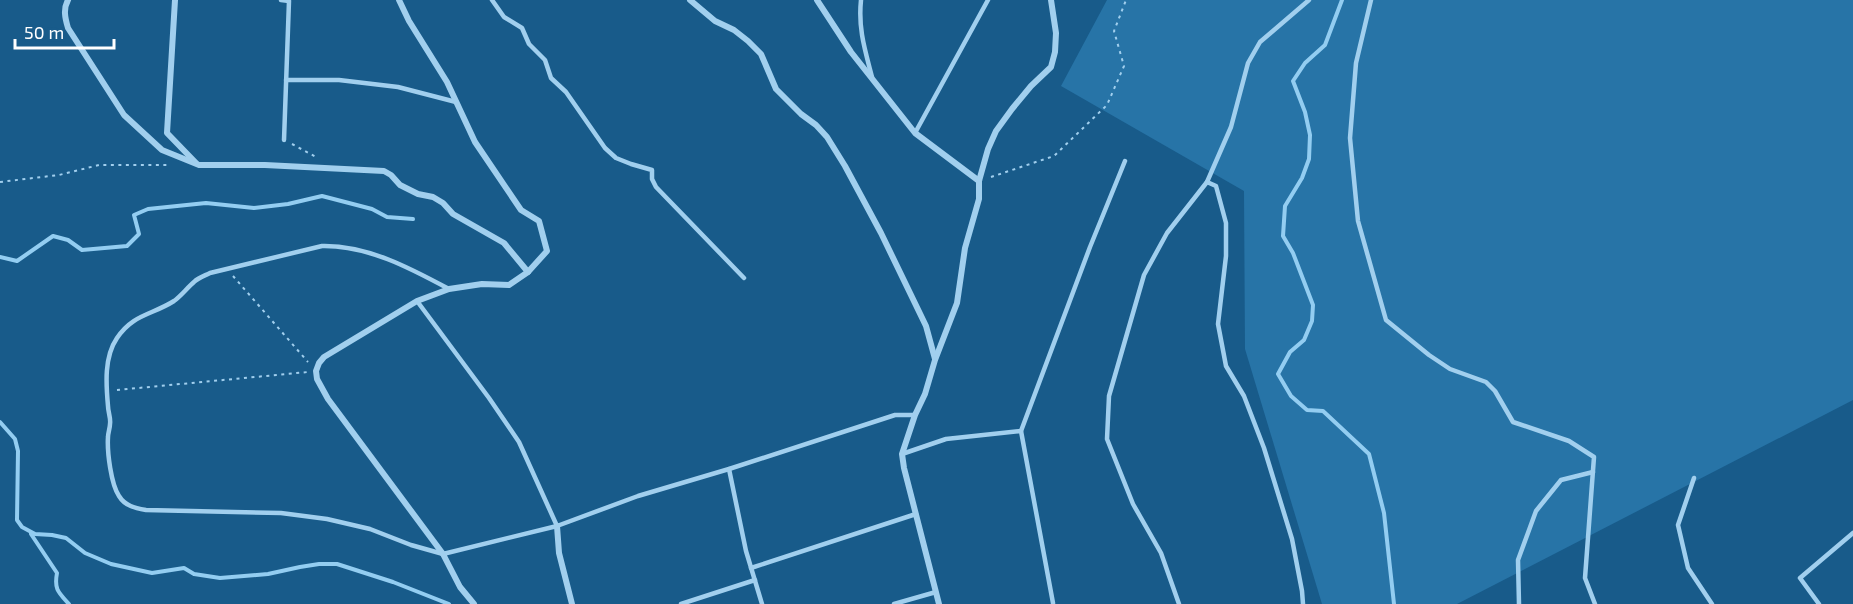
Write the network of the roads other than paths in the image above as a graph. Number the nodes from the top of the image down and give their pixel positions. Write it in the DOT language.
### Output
graph roads {
  1 [pos="68,0"];
  2 [pos="175,0"];
  3 [pos="281,0"];
  4 [pos="399,0"];
  5 [pos="492,0"];
  6 [pos="690,0"];
  7 [pos="817,0"];
  8 [pos="861,0"];
  9 [pos="987,0"];
  10 [pos="1051,0"];
  11 [pos="1309,0"];
  12 [pos="1371,0"];
  13 [pos="872,77"];
  14 [pos="286,80"];
  15 [pos="456,102"];
  16 [pos="915,133"];
  17 [pos="284,140"];
  18 [pos="1125,161"];
  19 [pos="199,165"];
  20 [pos="980,181"];
  21 [pos="1207,182"];
  22 [pos="528,272"];
  23 [pos="744,278"];
  24 [pos="449,289"];
  25 [pos="417,301"];
  26 [pos="935,360"];
  27 [pos="915,415"];
  28 [pos="1021,431"];
  29 [pos="902,454"];
  30 [pos="729,469"];
  31 [pos="1593,472"];
  32 [pos="1694,478"];
  33 [pos="916,514"];
  34 [pos="557,526"];
  35 [pos="1853,533"];
  36 [pos="442,554"];
  37 [pos="751,568"];
  38 [pos="755,580"];
  39 [pos="936,592"];
  40 [pos="1053,603"];
  41 [pos="474,604"];
  42 [pos="572,604"];
  43 [pos="681,604"];
  44 [pos="762,604"];
  45 [pos="894,604"];
  46 [pos="939,604"];
  47 [pos="1179,604"];
  48 [pos="1303,604"];
  49 [pos="1519,604"];
  50 [pos="1594,604"];
  51 [pos="1712,604"];
  52 [pos="1819,604"];
  1 -- 19 [label="street"];
  2 -- 19 [label="street"];
  3 -- 14 [label="lane"];
  4 -- 15 [label="street"];
  5 -- 23 [label="lane"];
  6 -- 26 [label="street"];
  7 -- 13 [label="street"];
  8 -- 13 [label="lane"];
  9 -- 16 [label="lane"];
  10 -- 20 [label="street"];
  11 -- 21 [label="lane"];
  12 -- 31 [label="lane"];
  13 -- 16 [label="street"];
  14 -- 15 [label="lane"];
  14 -- 17 [label="lane"];
  15 -- 22 [label="street"];
  16 -- 20 [label="street"];
  18 -- 28 [label="lane"];
  19 -- 22 [label="street"];
  20 -- 26 [label="street"];
  21 -- 47 [label="lane"];
  21 -- 48 [label="lane"];
  22 -- 24 [label="street"];
  24 -- 25 [label="street"];
  24 -- 36 [label="lane"];
  25 -- 34 [label="lane"];
  25 -- 36 [label="street"];
  26 -- 27 [label="street"];
  27 -- 29 [label="street"];
  27 -- 30 [label="lane"];
  28 -- 29 [label="lane"];
  28 -- 40 [label="lane"];
  29 -- 33 [label="street"];
  30 -- 34 [label="lane"];
  30 -- 37 [label="lane"];
  31 -- 49 [label="lane"];
  31 -- 50 [label="lane"];
  32 -- 51 [label="lane"];
  33 -- 37 [label="lane"];
  33 -- 39 [label="street"];
  34 -- 36 [label="lane"];
  34 -- 42 [label="street"];
  35 -- 52 [label="lane"];
  36 -- 41 [label="street"];
  37 -- 38 [label="lane"];
  38 -- 43 [label="lane"];
  38 -- 44 [label="lane"];
  39 -- 45 [label="lane"];
  39 -- 46 [label="street"];
}
